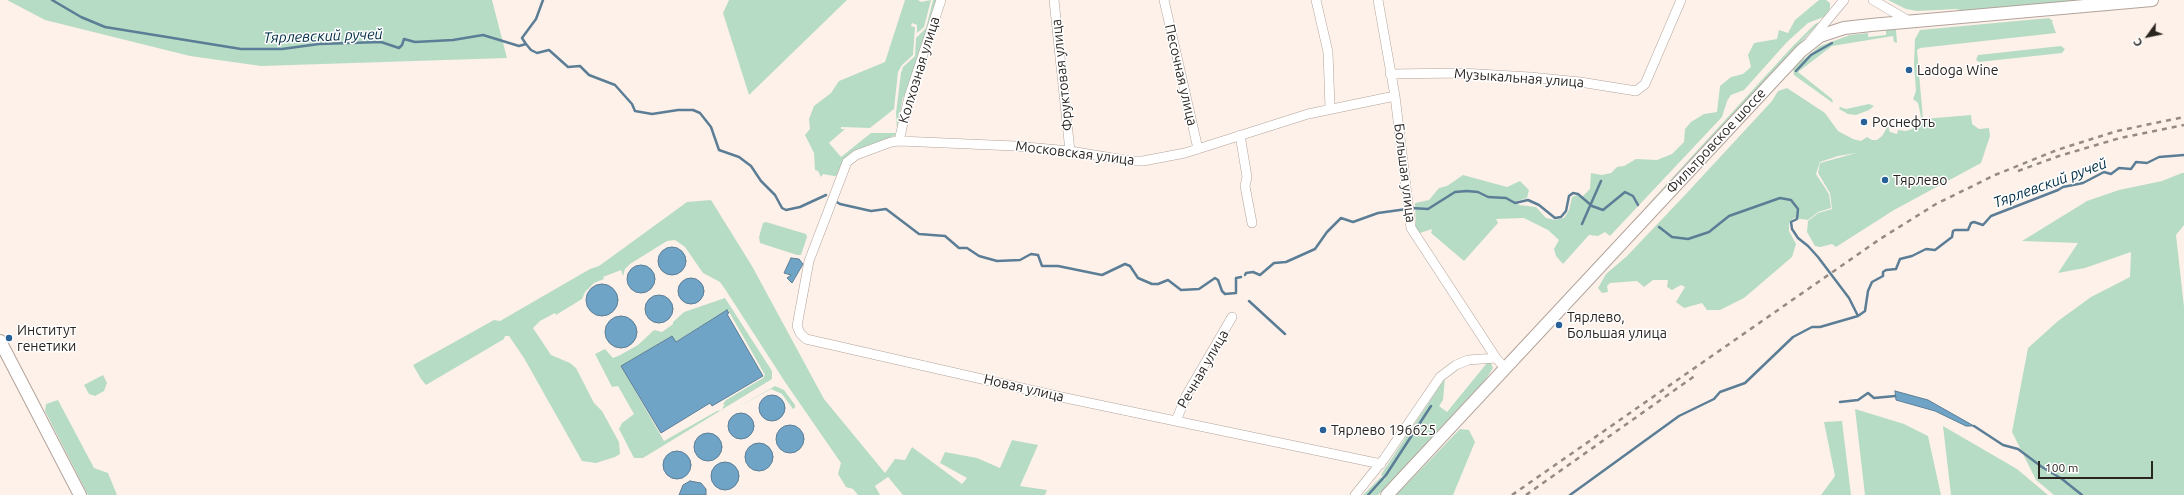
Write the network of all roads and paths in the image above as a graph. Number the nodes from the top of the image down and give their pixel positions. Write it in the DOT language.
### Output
graph roads {
  1 [pos="941,0"];
  2 [pos="1054,0"];
  3 [pos="1164,0"];
  4 [pos="1316,0"];
  5 [pos="1378,0"];
  6 [pos="1681,0"];
  7 [pos="1844,0"];
  8 [pos="1873,0"];
  9 [pos="2152,0"];
  10 [pos="1909,21"];
  11 [pos="1807,46"];
  12 [pos="1390,74"];
  13 [pos="1395,96"];
  14 [pos="1330,108"];
  15 [pos="1240,135"];
  16 [pos="899,141"];
  17 [pos="1198,149"];
  18 [pos="1070,151"];
  19 [pos="831,207"];
  20 [pos="1252,224"];
  21 [pos="1232,318"];
  22 [pos="0,341"];
  23 [pos="1496,358"];
  24 [pos="1505,368"];
  25 [pos="1176,421"];
  26 [pos="1381,464"];
  27 [pos="80,495"];
  28 [pos="1355,495"];
  29 [pos="1387,495"];
  1 -- 16 [label="street, Колхозная улица"];
  2 -- 18 [label="street, Фруктовая улица"];
  3 -- 17 [label="street, Песочная улица"];
  4 -- 14 [label="street"];
  5 -- 12 [label="street, Большая улица"];
  6 -- 12 [label="street, Музыкальная улица"];
  7 -- 11 [label="street"];
  8 -- 10 [label="street"];
  9 -- 10 [label="main road, Фильтровское шоссе"];
  10 -- 11 [label="main road, Фильтровское шоссе"];
  11 -- 24 [label="main road, Фильтровское шоссе"];
  12 -- 13 [label="street, Большая улица"];
  13 -- 14 [label="street, Московская улица"];
  13 -- 23 [label="street, Большая улица"];
  14 -- 15 [label="street, Московская улица"];
  15 -- 17 [label="street, Московская улица"];
  15 -- 20 [label="street"];
  16 -- 18 [label="street, Московская улица"];
  16 -- 19 [label="street, Московская улица"];
  17 -- 18 [label="street, Московская улица"];
  19 -- 25 [label="street, Новая улица"];
  21 -- 25 [label="street, Речная улица"];
  22 -- 27 [label="main road"];
  23 -- 24 [label="street, Большая улица"];
  23 -- 26 [label="street"];
  24 -- 29 [label="main road, Фильтровское шоссе"];
  25 -- 26 [label="street, Новая улица"];
  26 -- 28 [label="street"];
}
